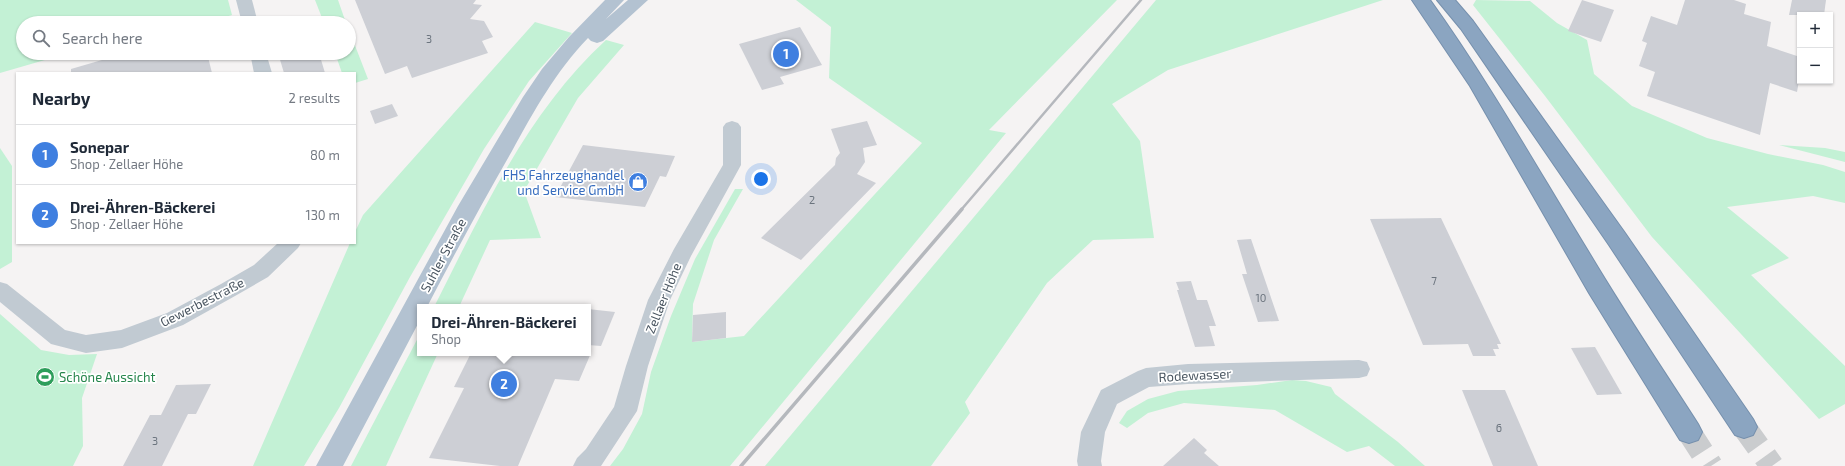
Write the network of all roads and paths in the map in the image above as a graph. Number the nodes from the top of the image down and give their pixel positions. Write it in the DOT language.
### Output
graph roads {
  1 [pos="244,0"];
  2 [pos="615,0"];
  3 [pos="640,0"];
  4 [pos="1421,0"];
  5 [pos="1446,0"];
  6 [pos="248,16"];
  7 [pos="260,60"];
  8 [pos="263,72"];
  9 [pos="732,127"];
  10 [pos="501,151"];
  11 [pos="290,244"];
  12 [pos="0,290"];
  13 [pos="1359,369"];
  14 [pos="1744,427"];
  15 [pos="1689,432"];
  16 [pos="330,466"];
  17 [pos="585,466"];
  18 [pos="1090,466"];
  1 -- 6 [label="street"];
  2 -- 10 [label="main road, Suhler Straße"];
  3 -- 10 [label="main road, Suhler Straße"];
  4 -- 15 [label="highway"];
  5 -- 14 [label="highway"];
  7 -- 8 [label="street"];
  9 -- 17 [label="street, Zellaer Höhe"];
  10 -- 16 [label="main road, Suhler Straße"];
  11 -- 12 [label="street, Gewerbestraße"];
  13 -- 18 [label="street, Rodewasser"];
}
